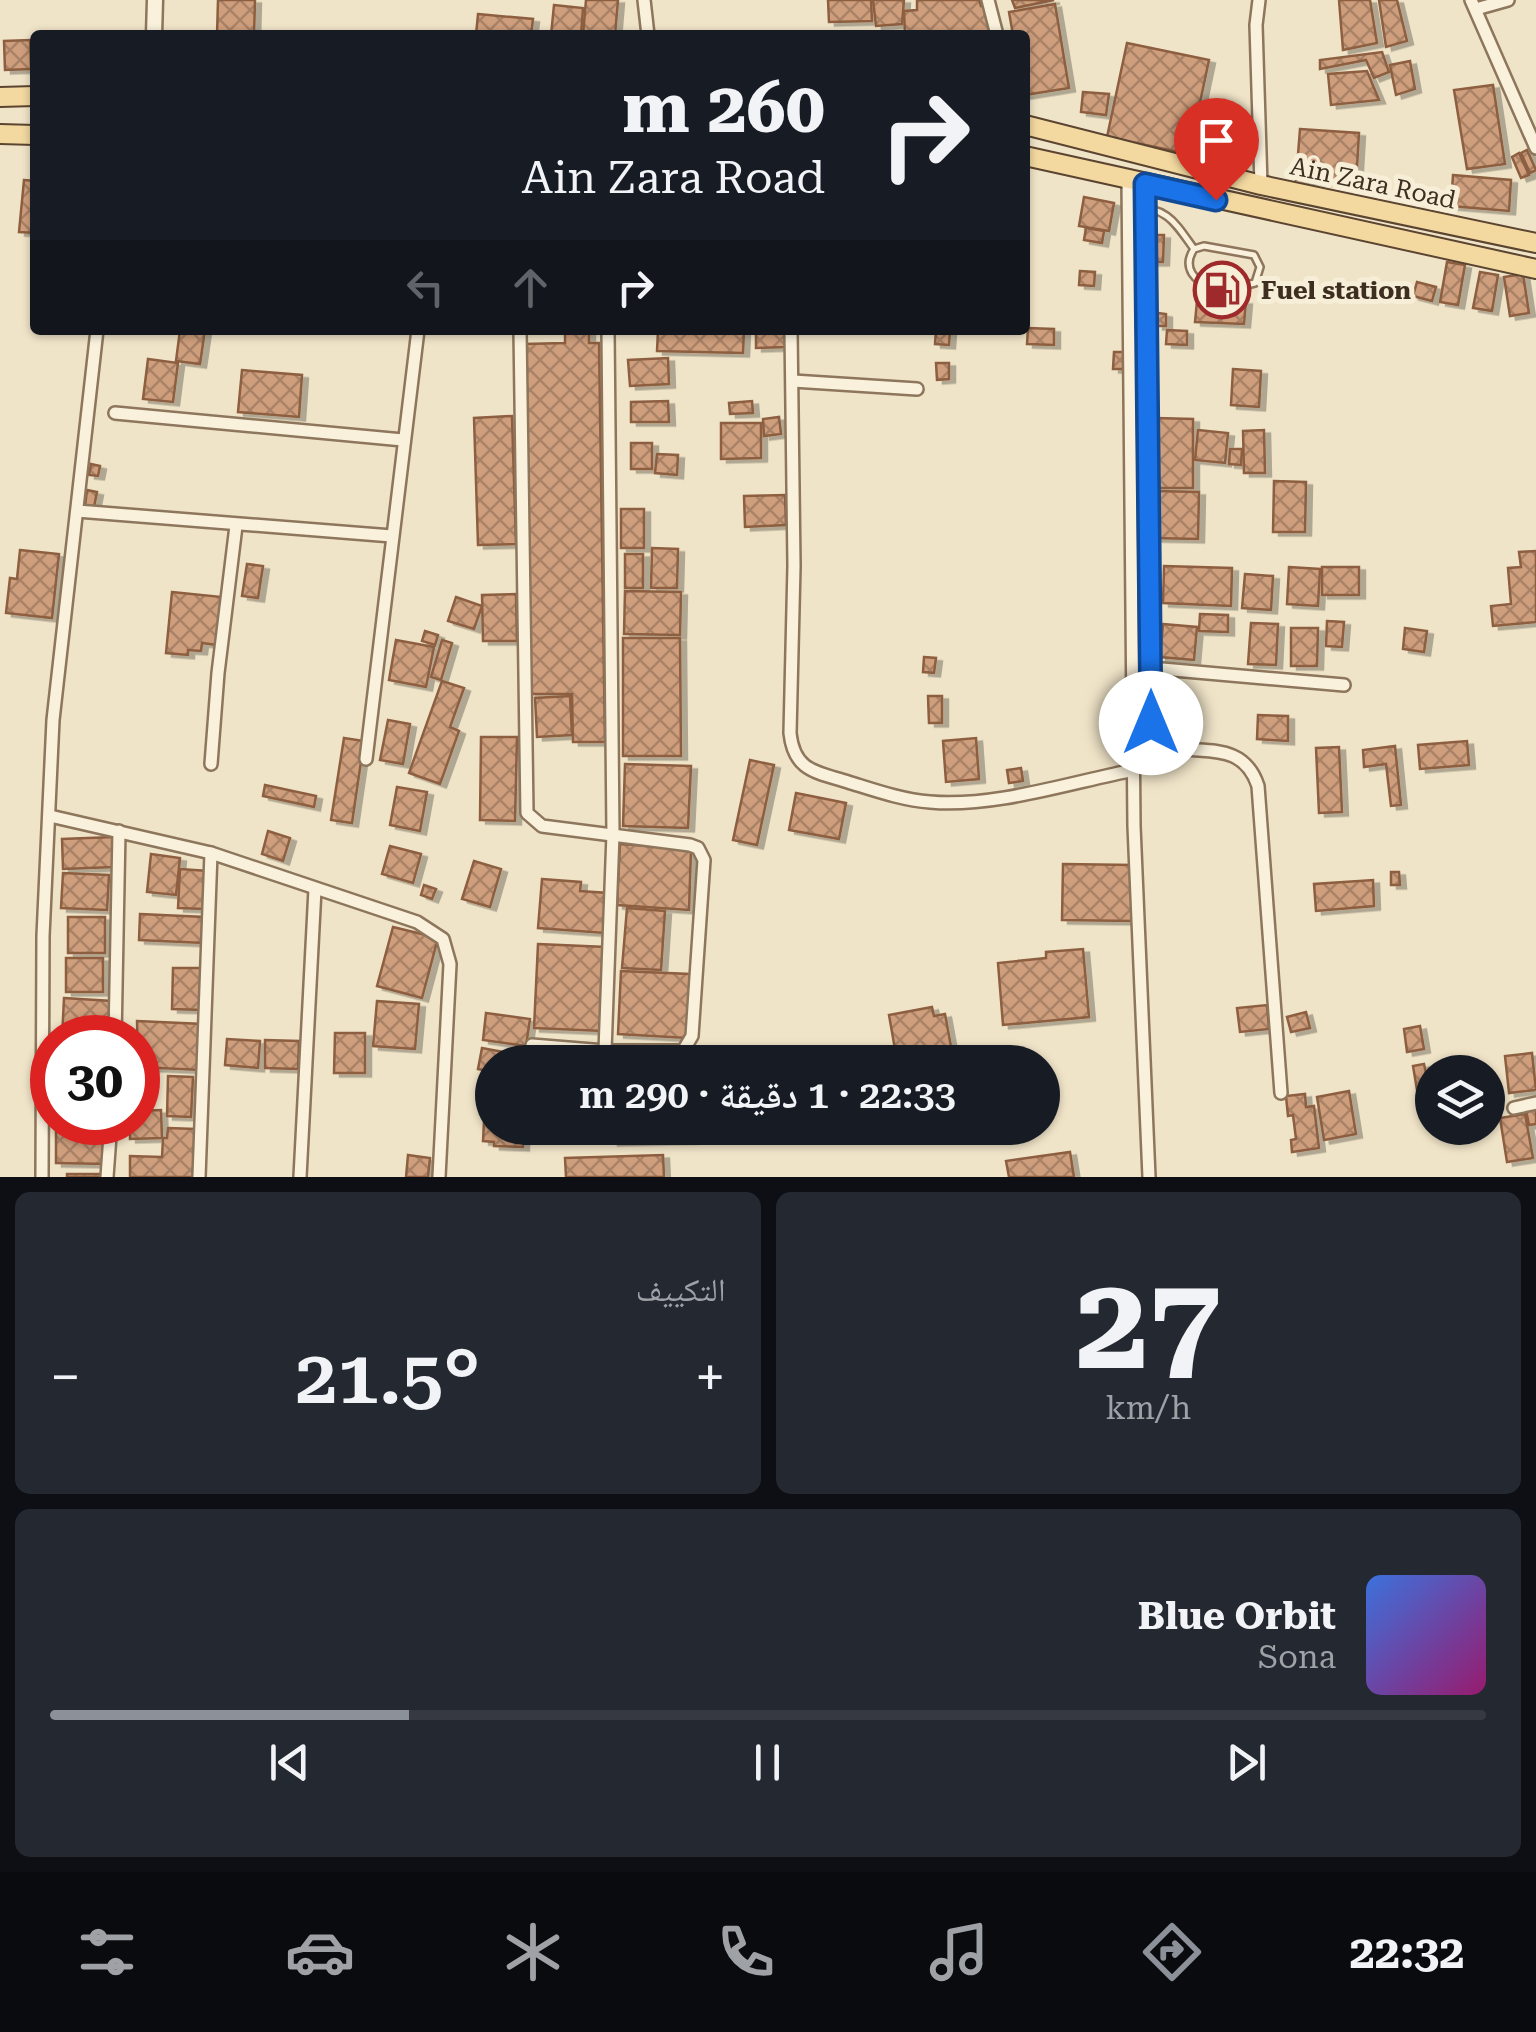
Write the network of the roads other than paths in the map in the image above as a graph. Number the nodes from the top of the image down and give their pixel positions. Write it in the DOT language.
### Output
graph roads {
  1 [pos="155,0"];
  2 [pos="644,0"];
  3 [pos="988,0"];
  4 [pos="1259,0"];
  5 [pos="1508,0"];
  6 [pos="1474,5"];
  7 [pos="154,30"];
  8 [pos="647,30"];
  9 [pos="996,30"];
  10 [pos="30,96"];
  11 [pos="0,97"];
  12 [pos="1030,126"];
  13 [pos="0,134"];
  14 [pos="30,135"];
  15 [pos="1536,148"];
  16 [pos="1030,157"];
  17 [pos="1136,182"];
  18 [pos="1261,185"];
  19 [pos="1128,206"];
  20 [pos="1145,207"];
  21 [pos="1536,243"];
  22 [pos="1194,249"];
  23 [pos="1536,269"];
  24 [pos="1214,287"];
  25 [pos="1232,288"];
  26 [pos="96,335"];
  27 [pos="417,335"];
  28 [pos="520,335"];
  29 [pos="608,335"];
  30 [pos="791,335"];
  31 [pos="793,381"];
  32 [pos="917,389"];
  33 [pos="115,413"];
  34 [pos="404,440"];
  35 [pos="78,512"];
  36 [pos="236,526"];
  37 [pos="392,536"];
  38 [pos="1151,668"];
  39 [pos="1344,685"];
  40 [pos="366,759"];
  41 [pos="211,764"];
  42 [pos="1134,770"];
  43 [pos="50,816"];
  44 [pos="120,830"];
  45 [pos="613,834"];
  46 [pos="211,854"];
  47 [pos="315,889"];
  48 [pos="116,1015"];
  49 [pos="532,1044"];
  50 [pos="543,1045"];
  51 [pos="606,1045"];
  52 [pos="688,1045"];
  53 [pos="1281,1093"];
  54 [pos="1536,1104"];
  55 [pos="1514,1108"];
  56 [pos="109,1145"];
  57 [pos="42,1177"];
  58 [pos="107,1177"];
  59 [pos="200,1177"];
  60 [pos="300,1177"];
  61 [pos="439,1177"];
  62 [pos="1149,1177"];
  1 -- 7 [label="street"];
  2 -- 8 [label="street"];
  3 -- 9 [label="street"];
  4 -- 18 [label="street"];
  5 -- 6 [label="street"];
  6 -- 15 [label="street"];
  10 -- 11 [label="main road"];
  12 -- 18 [label="main road, Ain Zara Road"];
  13 -- 14 [label="main road"];
  16 -- 17 [label="main road, Ain Zara Road"];
  17 -- 19 [label="street"];
  17 -- 20 [label="street"];
  17 -- 23 [label="main road, Ain Zara Road"];
  18 -- 21 [label="main road, Ain Zara Road"];
  19 -- 20 [label="lane"];
  19 -- 42 [label="street"];
  20 -- 22 [label="lane"];
  20 -- 38 [label="street"];
  22 -- 24 [label="lane"];
  22 -- 25 [label="lane"];
  26 -- 35 [label="street"];
  27 -- 34 [label="street"];
  28 -- 45 [label="street"];
  29 -- 45 [label="street"];
  30 -- 31 [label="street"];
  31 -- 32 [label="street"];
  31 -- 42 [label="street"];
  33 -- 34 [label="street"];
  34 -- 37 [label="street"];
  35 -- 36 [label="street"];
  35 -- 43 [label="street"];
  36 -- 37 [label="street"];
  36 -- 41 [label="street"];
  37 -- 40 [label="street"];
  38 -- 39 [label="street"];
  38 -- 53 [label="street"];
  42 -- 62 [label="street"];
  43 -- 44 [label="street"];
  43 -- 57 [label="street"];
  44 -- 46 [label="street"];
  44 -- 48 [label="street"];
  45 -- 51 [label="street"];
  45 -- 52 [label="street"];
  46 -- 47 [label="street"];
  46 -- 59 [label="street"];
  47 -- 60 [label="street"];
  47 -- 61 [label="street"];
  49 -- 50 [label="street"];
  54 -- 55 [label="street"];
  56 -- 58 [label="street"];
}
